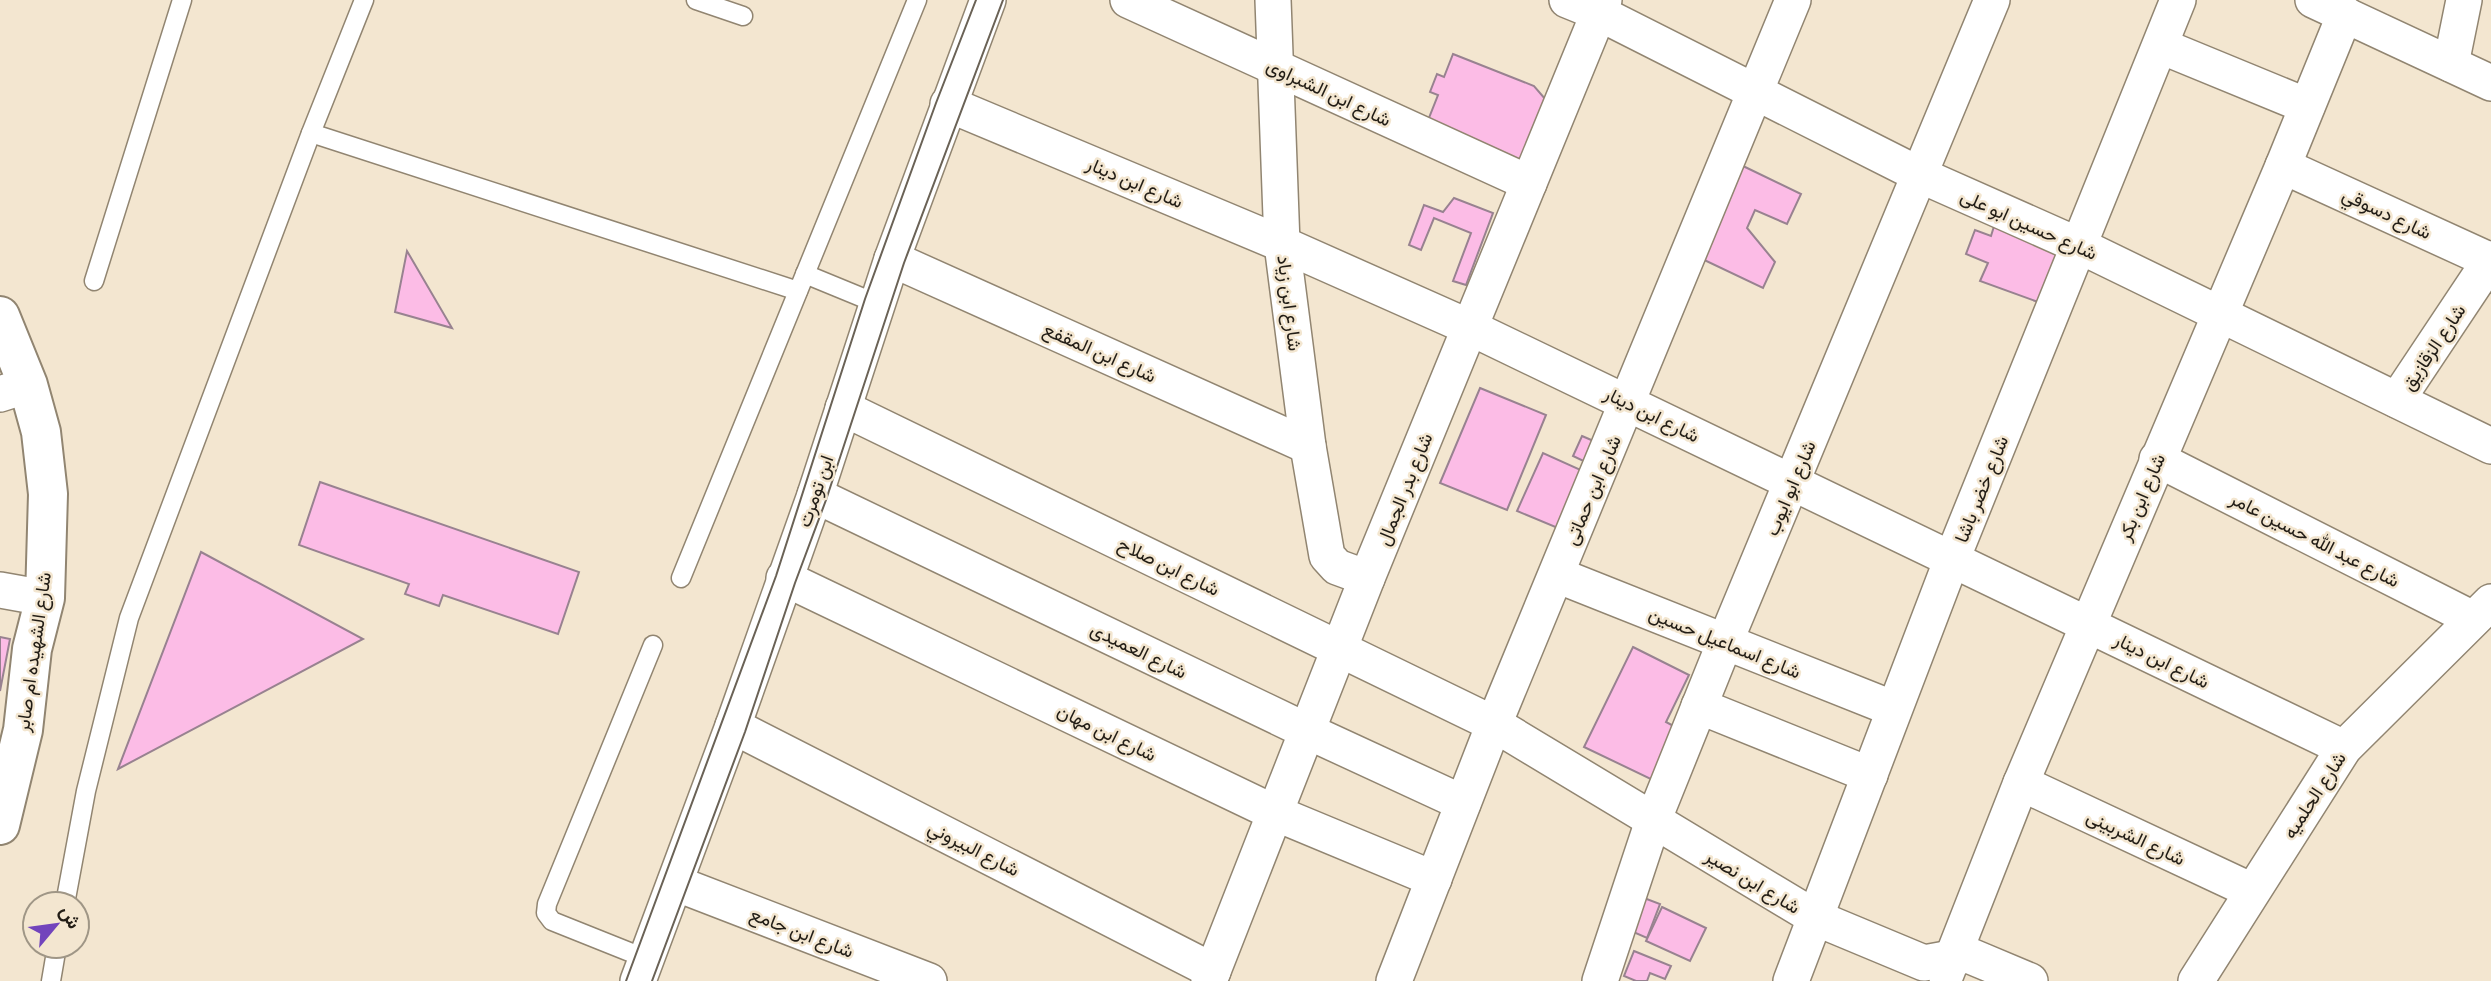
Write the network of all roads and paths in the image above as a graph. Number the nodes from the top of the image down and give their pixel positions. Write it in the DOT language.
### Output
graph roads {
  1 [pos="182,0"];
  2 [pos="364,0"];
  3 [pos="696,0"];
  4 [pos="917,0"];
  5 [pos="988,0"];
  6 [pos="1128,0"];
  7 [pos="1273,0"];
  8 [pos="1567,0"];
  9 [pos="1793,0"];
  10 [pos="1992,0"];
  11 [pos="2178,0"];
  12 [pos="2313,0"];
  13 [pos="2464,0"];
  14 [pos="1601,6"];
  15 [pos="2345,14"];
  16 [pos="743,16"];
  17 [pos="2161,46"];
  18 [pos="2451,64"];
  19 [pos="1276,68"];
  20 [pos="2491,83"];
  21 [pos="1757,91"];
  22 [pos="948,104"];
  23 [pos="2307,106"];
  24 [pos="311,134"];
  25 [pos="2283,166"];
  26 [pos="1920,174"];
  27 [pos="1529,183"];
  28 [pos="1282,244"];
  29 [pos="2080,246"];
  30 [pos="892,259"];
  31 [pos="2491,260"];
  32 [pos="94,281"];
  33 [pos="802,282"];
  34 [pos="878,304"];
  35 [pos="2220,313"];
  36 [pos="0,316"];
  37 [pos="1471,328"];
  38 [pos="14,390"];
  39 [pos="2398,400"];
  40 [pos="1628,403"];
  41 [pos="843,408"];
  42 [pos="1308,446"];
  43 [pos="2491,446"];
  44 [pos="2157,459"];
  45 [pos="1792,482"];
  46 [pos="815,495"];
  47 [pos="1952,559"];
  48 [pos="1557,575"];
  49 [pos="681,578"];
  50 [pos="784,578"];
  51 [pos="1367,578"];
  52 [pos="0,590"];
  53 [pos="45,598"];
  54 [pos="2482,610"];
  55 [pos="2087,624"];
  56 [pos="1725,642"];
  57 [pos="653,645"];
  58 [pos="1339,649"];
  59 [pos="1699,706"];
  60 [pos="1894,709"];
  61 [pos="1494,724"];
  62 [pos="733,726"];
  63 [pos="11,727"];
  64 [pos="1307,731"];
  65 [pos="2344,748"];
  66 [pos="1870,775"];
  67 [pos="2021,783"];
  68 [pos="1463,803"];
  69 [pos="1275,813"];
  70 [pos="1653,821"];
  71 [pos="0,825"];
  72 [pos="1434,879"];
  73 [pos="675,883"];
  74 [pos="68,890"];
  75 [pos="2252,891"];
  76 [pos="1816,919"];
  77 [pos="55,960"];
  78 [pos="1949,968"];
  79 [pos="643,970"];
  80 [pos="1211,976"];
  81 [pos="51,981"];
  82 [pos="929,981"];
  83 [pos="1394,981"];
  84 [pos="1600,981"];
  85 [pos="1791,981"];
  86 [pos="2029,981"];
  87 [pos="2196,981"];
  1 -- 32 [label="lane"];
  2 -- 24 [label="lane"];
  3 -- 16 [label="lane"];
  4 -- 33 [label="lane"];
  5 -- 22 [label="street, ابن تومرت"];
  6 -- 19 [label="street, شارع ابن الشبراوى"];
  7 -- 19 [label="street, شارع ابن زياد"];
  8 -- 14 [label="street, شارع حسين ابو على"];
  9 -- 21 [label="street, شارع ابن حماتى"];
  10 -- 26 [label="street, شارع ابو ايوب"];
  11 -- 17 [label="street, شارع خضر باشا"];
  12 -- 15 [label="street"];
  13 -- 18 [label="street"];
  14 -- 21 [label="street, شارع حسين ابو على"];
  14 -- 27 [label="street, شارع بدر الجمال"];
  15 -- 18 [label="street"];
  15 -- 23 [label="street, شارع ابن بكر"];
  17 -- 23 [label="street"];
  17 -- 29 [label="street, شارع خضر باشا"];
  18 -- 20 [label="street"];
  19 -- 27 [label="street, شارع ابن الشبراوى"];
  19 -- 28 [label="street, شارع ابن زياد"];
  21 -- 26 [label="street, شارع حسين ابو على"];
  21 -- 40 [label="street, شارع ابن حماتى"];
  22 -- 28 [label="street, شارع ابن دينار"];
  22 -- 30 [label="street, ابن تومرت"];
  23 -- 25 [label="street, شارع ابن بكر"];
  24 -- 33 [label="lane"];
  24 -- 74 [label="lane"];
  25 -- 31 [label="street, شارع دسوقي"];
  25 -- 35 [label="street, شارع ابن بكر"];
  26 -- 29 [label="street, شارع حسين ابو على"];
  26 -- 45 [label="street, شارع ابو ايوب"];
  27 -- 37 [label="street, شارع بدر الجمال"];
  28 -- 37 [label="street, شارع ابن دينار"];
  28 -- 42 [label="street, شارع ابن زياد"];
  29 -- 35 [label="street, شارع حسين ابو على"];
  29 -- 47 [label="street, شارع خضر باشا"];
  30 -- 34 [label="street, ابن تومرت"];
  30 -- 42 [label="street, شارع ابن المقفع"];
  31 -- 39 [label="street, شارع الزقازيق"];
  33 -- 34 [label="lane"];
  33 -- 49 [label="lane"];
  34 -- 41 [label="street, ابن تومرت"];
  35 -- 39 [label="street, شارع حسين ابو على"];
  35 -- 44 [label="street, شارع ابن بكر"];
  36 -- 38 [label="street, شارع الشهيده ام صابر"];
  37 -- 40 [label="street, شارع ابن دينار"];
  37 -- 51 [label="street, شارع بدر الجمال"];
  38 -- 53 [label="street, شارع الشهيده ام صابر"];
  39 -- 43 [label="street, شارع حسين ابو على"];
  40 -- 45 [label="street, شارع ابن دينار"];
  40 -- 48 [label="street, شارع ابن حماتى"];
  41 -- 46 [label="street, ابن تومرت"];
  41 -- 58 [label="street, شارع ابن صلاح"];
  42 -- 51 [label="street, شارع ابن زياد"];
  44 -- 54 [label="street, شارع عبد الله حسين عامر"];
  44 -- 55 [label="street, شارع ابن بكر"];
  45 -- 47 [label="street, شارع ابن دينار"];
  45 -- 56 [label="street, شارع ابو ايوب"];
  46 -- 50 [label="street, ابن تومرت"];
  46 -- 64 [label="street, شارع العميدى"];
  47 -- 55 [label="street, شارع ابن دينار"];
  47 -- 60 [label="street, شارع خضر باشا"];
  48 -- 56 [label="street, شارع اسماعيل حسين"];
  48 -- 61 [label="street, شارع ابن حماتى"];
  50 -- 62 [label="street, ابن تومرت"];
  50 -- 69 [label="street, شارع ابن مهان"];
  51 -- 58 [label="street, شارع بدر الجمال"];
  52 -- 53 [label="street"];
  53 -- 63 [label="street, شارع الشهيده ام صابر"];
  54 -- 65 [label="street, شارع الحلميه"];
  55 -- 65 [label="street, شارع ابن دينار"];
  55 -- 67 [label="street, شارع ابن بكر"];
  56 -- 59 [label="street, شارع ابو ايوب"];
  56 -- 60 [label="street, شارع اسماعيل حسين"];
  57 -- 79 [label="lane"];
  58 -- 61 [label="street, شارع ابن صلاح"];
  58 -- 64 [label="street, شارع بدر الجمال"];
  59 -- 66 [label="street"];
  59 -- 70 [label="street, شارع ابو ايوب"];
  60 -- 66 [label="street, شارع خضر باشا"];
  61 -- 68 [label="street, شارع ابن حماتى"];
  61 -- 70 [label="street, شارع ابن نصير"];
  62 -- 73 [label="street, ابن تومرت"];
  62 -- 80 [label="street, شارع البيروني"];
  63 -- 71 [label="street, شارع الشهيده ام صابر"];
  64 -- 68 [label="street, شارع العميدى"];
  64 -- 69 [label="street, شارع بدر الجمال"];
  65 -- 75 [label="street, شارع الحلميه"];
  66 -- 76 [label="street, شارع خضر باشا"];
  67 -- 75 [label="street, شارع الشربينى"];
  67 -- 78 [label="street, شارع ابن بكر"];
  68 -- 72 [label="street, شارع ابن حماتى"];
  69 -- 72 [label="street, شارع ابن مهان"];
  69 -- 80 [label="street, شارع بدر الجمال"];
  70 -- 76 [label="street, شارع ابن نصير"];
  70 -- 84 [label="street, شارع ابو ايوب"];
  72 -- 83 [label="street, شارع ابن حماتى"];
  73 -- 79 [label="street, ابن تومرت"];
  73 -- 82 [label="street, شارع ابن جامع"];
  75 -- 87 [label="street, شارع الحلميه"];
  76 -- 78 [label="street, شارع ابن نصير"];
  76 -- 85 [label="street, شارع خضر باشا"];
  77 -- 81 [label="lane"];
  78 -- 86 [label="street, شارع ابن نصير"];
}
